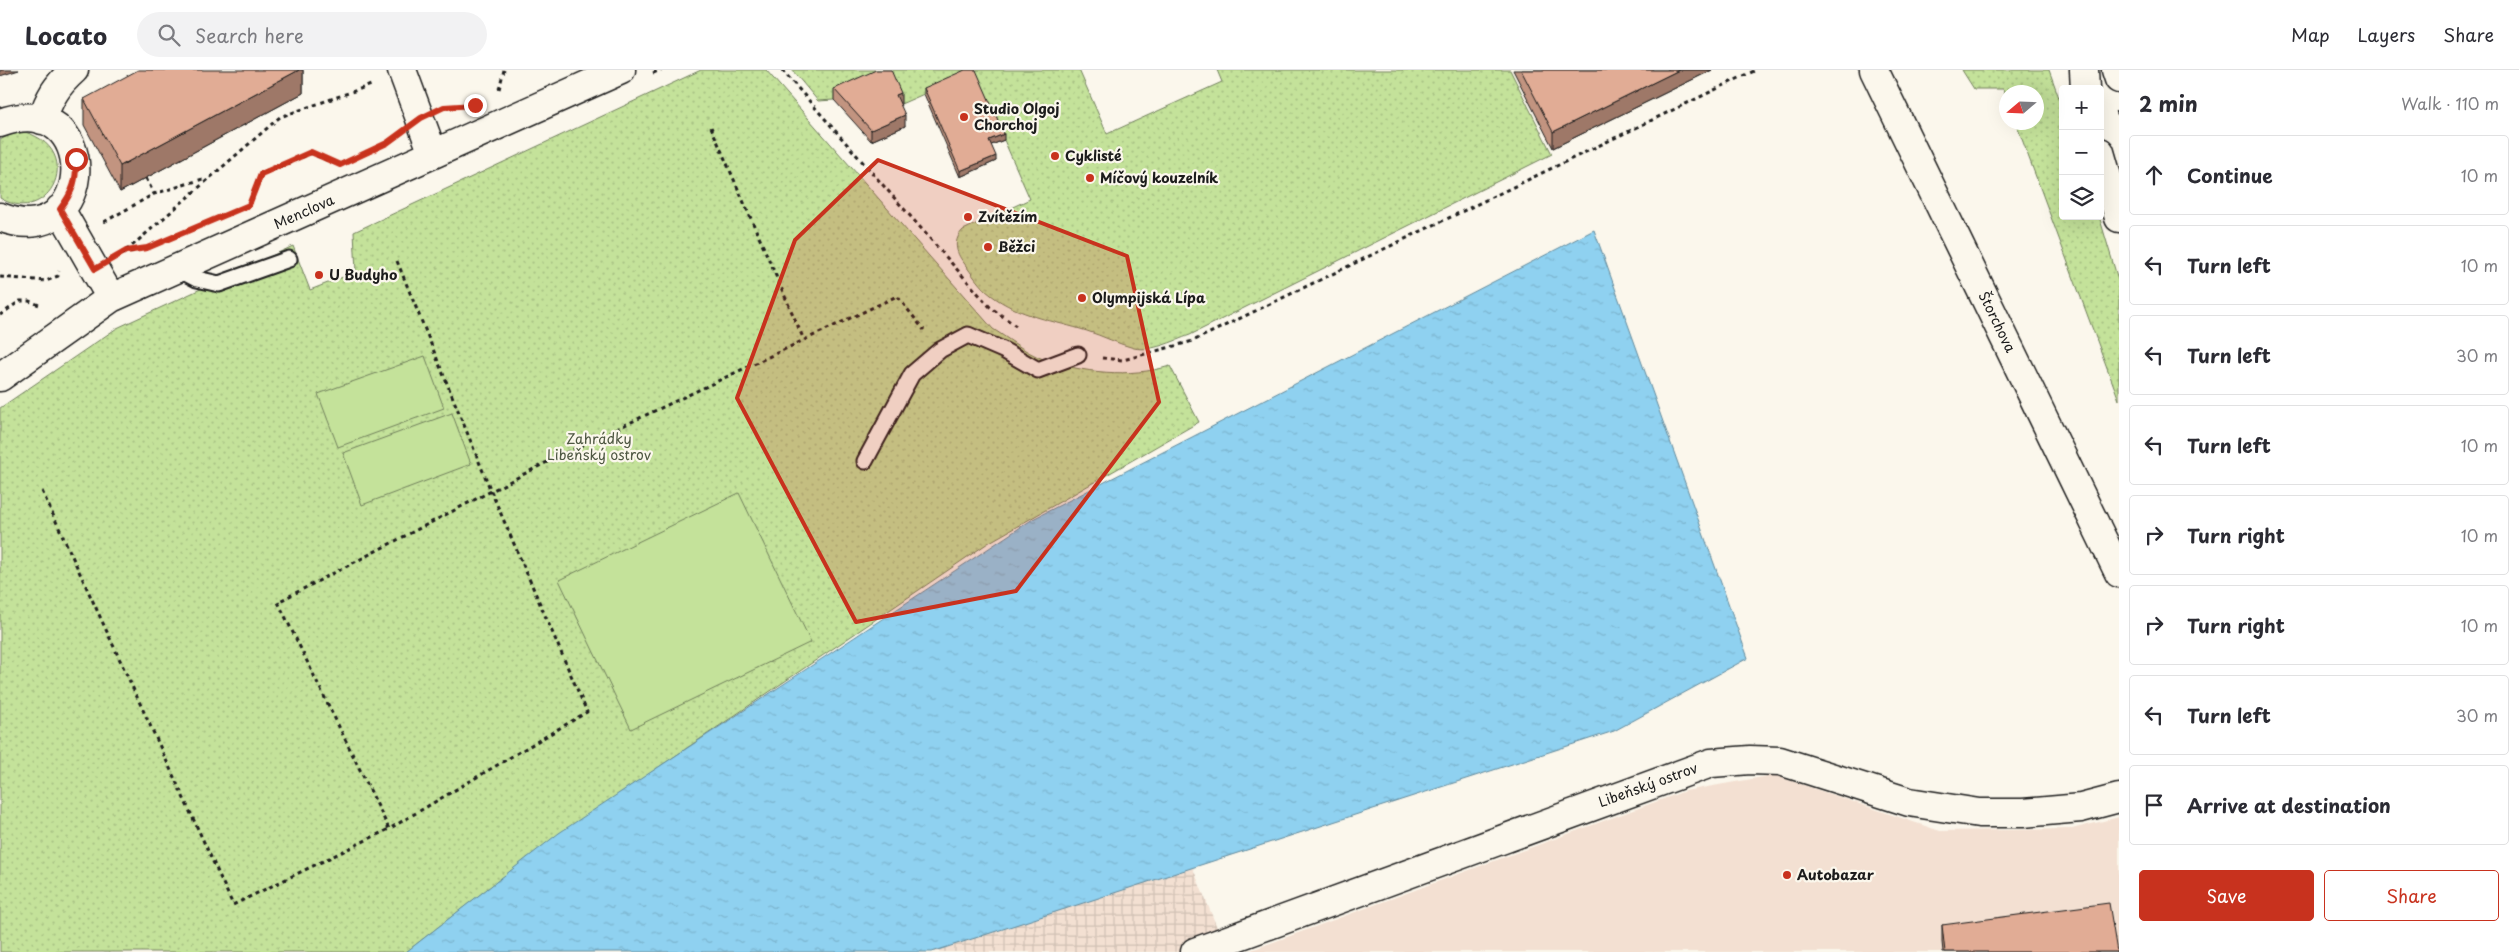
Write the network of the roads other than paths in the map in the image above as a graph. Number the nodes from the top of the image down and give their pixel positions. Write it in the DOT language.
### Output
graph roads {
  1 [pos="74,70"];
  2 [pos="621,70"];
  3 [pos="1874,70"];
  4 [pos="2084,70"];
  5 [pos="2116,70"];
  6 [pos="403,72"];
  7 [pos="2119,79"];
  8 [pos="2085,85"];
  9 [pos="42,120"];
  10 [pos="0,123"];
  11 [pos="433,154"];
  12 [pos="2104,166"];
  13 [pos="60,209"];
  14 [pos="0,217"];
  15 [pos="2119,218"];
  16 [pos="289,259"];
  17 [pos="176,268"];
  18 [pos="111,298"];
  19 [pos="1078,355"];
  20 [pos="0,377"];
  21 [pos="865,461"];
  22 [pos="2119,573"];
  23 [pos="2119,798"];
  24 [pos="1195,952"];
  1 -- 9 [label="street"];
  2 -- 11 [label="street, Menclova"];
  3 -- 22 [label="street, Štorchova"];
  4 -- 8 [label="street"];
  5 -- 7 [label="street"];
  6 -- 11 [label="street"];
  9 -- 10 [label="street"];
  9 -- 13 [label="street"];
  11 -- 17 [label="street, Menclova"];
  12 -- 15 [label="street"];
  13 -- 14 [label="street"];
  13 -- 18 [label="street"];
  16 -- 17 [label="lane"];
  17 -- 18 [label="street, Menclova"];
  18 -- 20 [label="street, Menclova"];
  19 -- 21 [label="lane"];
  23 -- 24 [label="street, Libeňský ostrov"];
}
